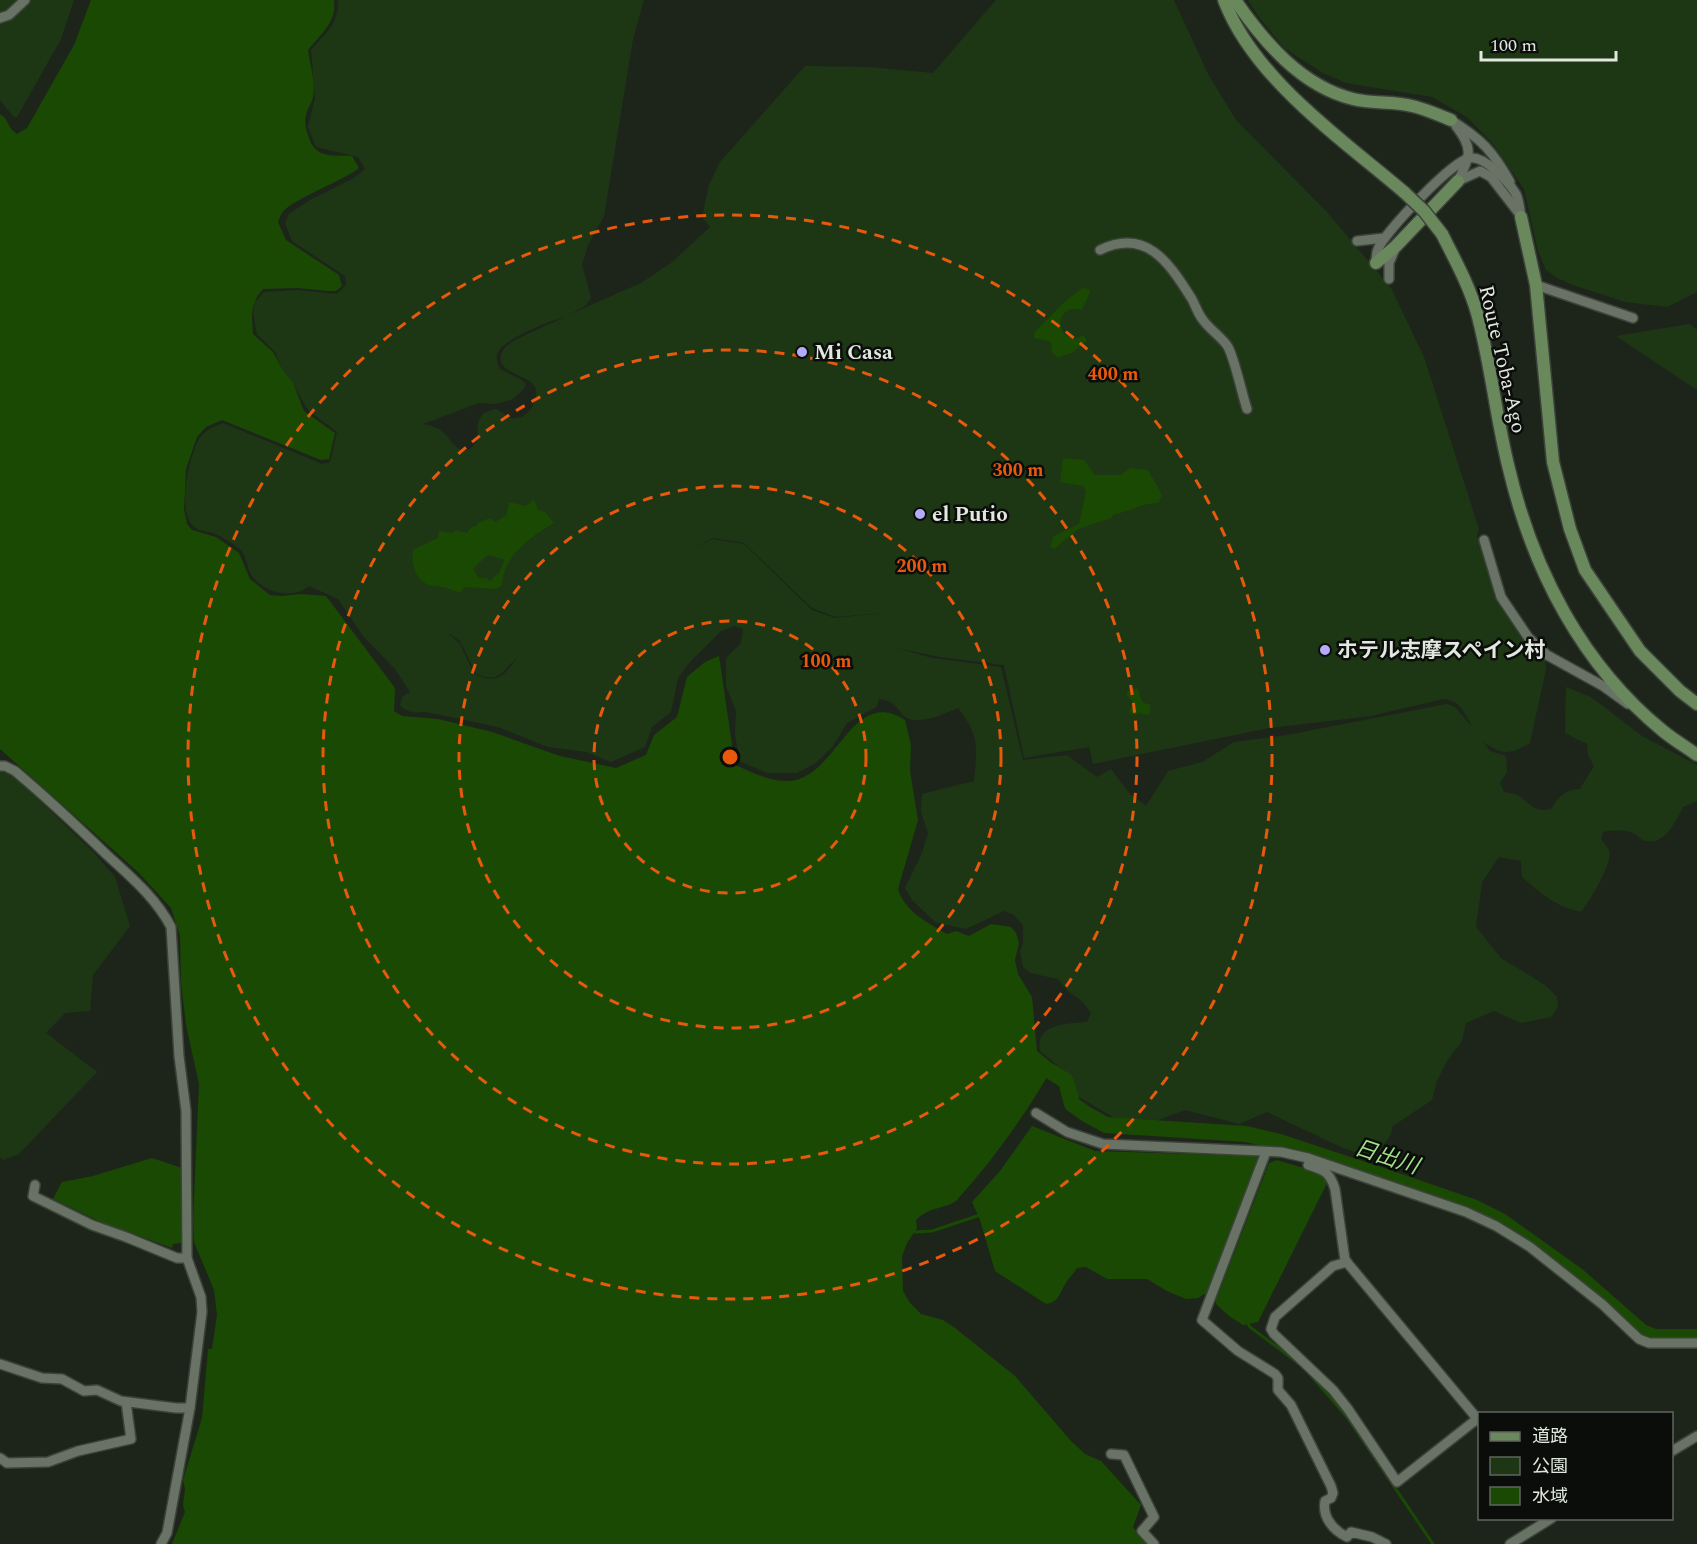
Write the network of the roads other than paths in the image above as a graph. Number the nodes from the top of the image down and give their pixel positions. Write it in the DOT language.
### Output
graph roads {
  1 [pos="25,0"];
  2 [pos="1224,0"];
  3 [pos="1235,0"];
  4 [pos="0,18"];
  5 [pos="1451,120"];
  6 [pos="1469,158"];
  7 [pos="1458,181"];
  8 [pos="1517,195"];
  9 [pos="1521,216"];
  10 [pos="1384,238"];
  11 [pos="1357,241"];
  12 [pos="1396,246"];
  13 [pos="1100,250"];
  14 [pos="1376,263"];
  15 [pos="1389,279"];
  16 [pos="1536,285"];
  17 [pos="1633,318"];
  18 [pos="1246,409"];
  19 [pos="1484,540"];
  20 [pos="1697,704"];
  21 [pos="1663,731"];
  22 [pos="1697,755"];
  23 [pos="0,766"];
  24 [pos="1036,1113"];
  25 [pos="1266,1152"];
  26 [pos="34,1185"];
  27 [pos="187,1258"];
  28 [pos="1347,1262"];
  29 [pos="1697,1343"];
  30 [pos="0,1364"];
  31 [pos="126,1402"];
  32 [pos="190,1408"];
  33 [pos="1478,1420"];
  34 [pos="1697,1436"];
  35 [pos="1673,1450"];
  36 [pos="1111,1454"];
  37 [pos="0,1458"];
  38 [pos="1549,1520"];
  39 [pos="1344,1540"];
  40 [pos="161,1544"];
  41 [pos="1154,1544"];
  42 [pos="1386,1544"];
  43 [pos="1510,1544"];
  1 -- 4 [label="street"];
  2 -- 21 [label="main road, Route Toba-Ago, bridge"];
  3 -- 5 [label="main road"];
  5 -- 6 [label="street"];
  5 -- 8 [label="street"];
  6 -- 7 [label="street"];
  6 -- 8 [label="street"];
  6 -- 10 [label="street"];
  7 -- 9 [label="street"];
  7 -- 12 [label="main road"];
  8 -- 9 [label="street"];
  9 -- 16 [label="main road"];
  10 -- 11 [label="street"];
  10 -- 14 [label="street"];
  12 -- 14 [label="main road"];
  12 -- 15 [label="street"];
  13 -- 18 [label="street"];
  16 -- 17 [label="street"];
  16 -- 20 [label="main road"];
  19 -- 21 [label="street"];
  21 -- 22 [label="main road, Route Toba-Ago"];
  23 -- 27 [label="street"];
  24 -- 25 [label="street"];
  25 -- 28 [label="street"];
  25 -- 29 [label="street"];
  25 -- 39 [label="street"];
  26 -- 27 [label="street"];
  27 -- 32 [label="street"];
  28 -- 33 [label="street"];
  28 -- 33 [label="street"];
  30 -- 31 [label="street"];
  31 -- 32 [label="street"];
  31 -- 37 [label="street"];
  32 -- 40 [label="street"];
  34 -- 35 [label="street"];
  36 -- 41 [label="street"];
  38 -- 43 [label="street"];
  39 -- 42 [label="street"];
}
